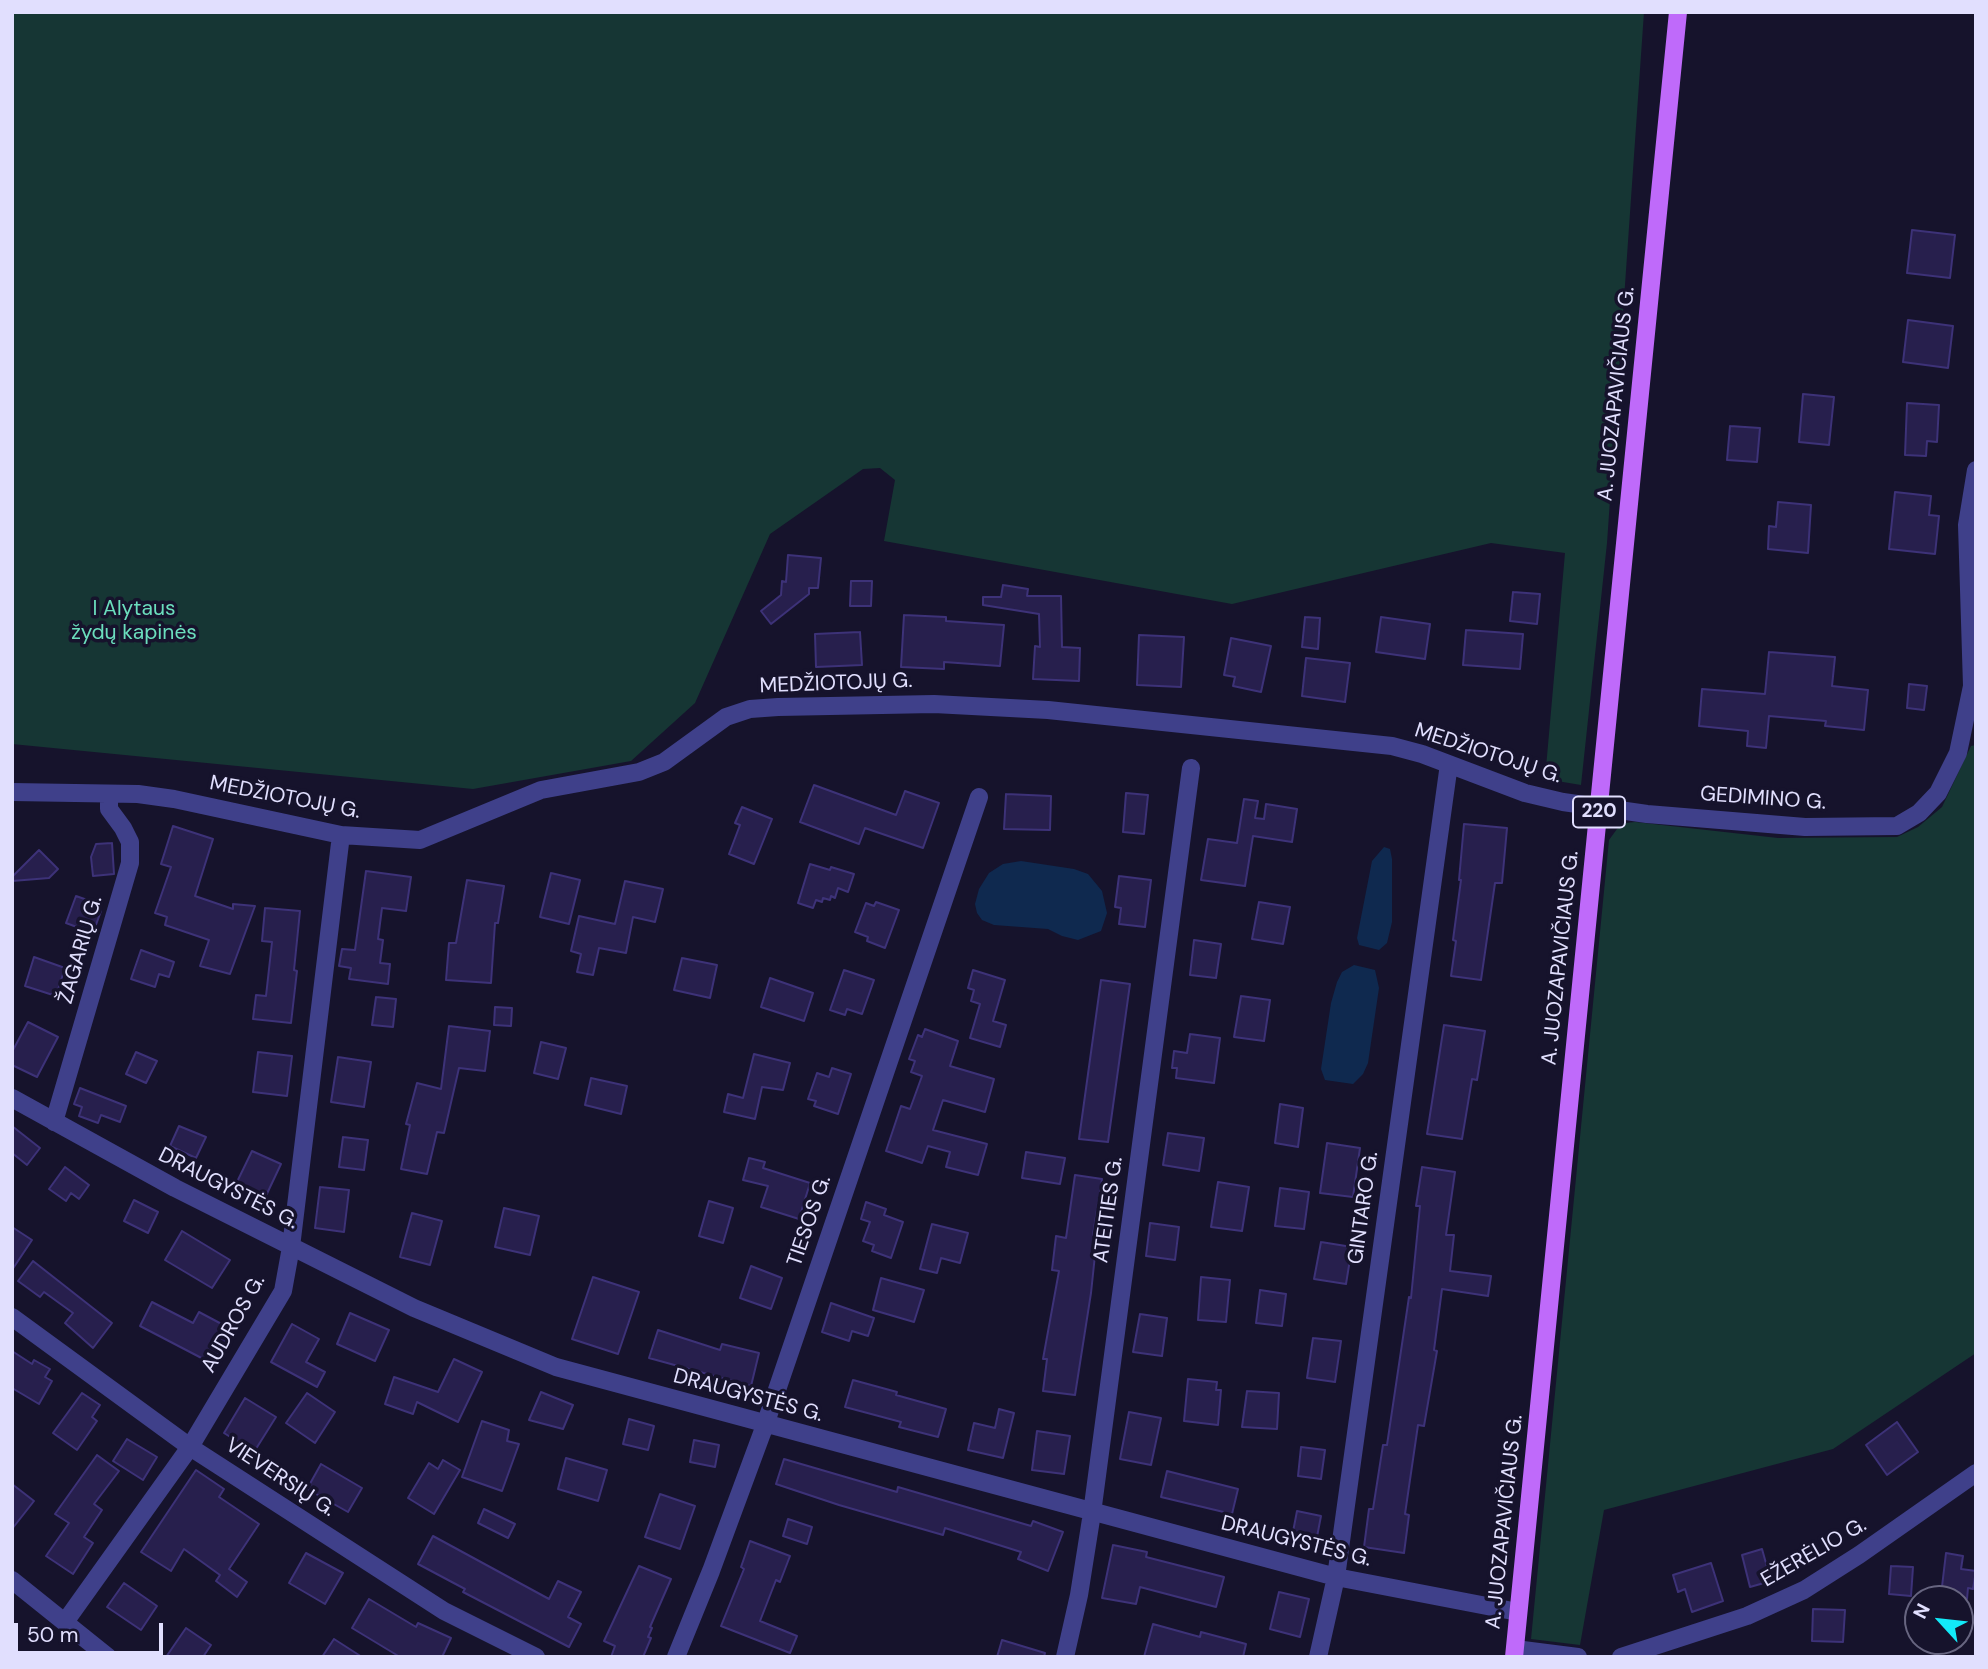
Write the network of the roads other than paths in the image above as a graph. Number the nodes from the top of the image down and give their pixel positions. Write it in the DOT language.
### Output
graph roads {
  1 [pos="1678,12"];
  2 [pos="1976,470"];
  3 [pos="1974,686"];
  4 [pos="1449,764"];
  5 [pos="1191,768"];
  6 [pos="12,792"];
  7 [pos="109,794"];
  8 [pos="979,797"];
  9 [pos="1600,807"];
  10 [pos="341,835"];
  11 [pos="12,1098"];
  12 [pos="54,1122"];
  13 [pos="291,1247"];
  14 [pos="12,1317"];
  15 [pos="765,1425"];
  16 [pos="190,1447"];
  17 [pos="1976,1474"];
  18 [pos="1092,1513"];
  19 [pos="1336,1577"];
  20 [pos="12,1580"];
  21 [pos="1518,1612"];
  22 [pos="65,1622"];
  23 [pos="1515,1653"];
  24 [pos="108,1657"];
  25 [pos="536,1657"];
  26 [pos="676,1657"];
  27 [pos="1065,1657"];
  28 [pos="1318,1657"];
  29 [pos="1578,1657"];
  30 [pos="1621,1657"];
  1 -- 9 [label="main road, A. JUOZAPAVIČIAUS G. / 220"];
  2 -- 3 [label="street"];
  3 -- 9 [label="street, GEDIMINO G."];
  4 -- 9 [label="street, MEDŽIOTOJŲ G."];
  4 -- 10 [label="street, MEDŽIOTOJŲ G."];
  4 -- 19 [label="street, GINTARO G."];
  5 -- 18 [label="street, ATEITIES G."];
  6 -- 7 [label="street, MEDŽIOTOJŲ G."];
  7 -- 10 [label="street, MEDŽIOTOJŲ G."];
  7 -- 12 [label="street, ŽAGARIŲ G."];
  8 -- 15 [label="street, TIESOS G."];
  9 -- 21 [label="main road, A. JUOZAPAVIČIAUS G. / 220"];
  10 -- 13 [label="street, AUDROS G."];
  11 -- 12 [label="street, DRAUGYSTĖS G."];
  12 -- 13 [label="street, DRAUGYSTĖS G."];
  13 -- 15 [label="street, DRAUGYSTĖS G."];
  13 -- 16 [label="street, AUDROS G."];
  14 -- 16 [label="street, VIEVERSIŲ G."];
  15 -- 18 [label="street, DRAUGYSTĖS G."];
  15 -- 26 [label="street, TIESOS G."];
  16 -- 22 [label="street, AUDROS G."];
  16 -- 25 [label="street, VIEVERSIŲ G."];
  17 -- 30 [label="street, EŽERĖLIO G."];
  18 -- 19 [label="street, DRAUGYSTĖS G."];
  18 -- 27 [label="street, ATEITIES G."];
  19 -- 21 [label="street, DRAUGYSTĖS G."];
  19 -- 28 [label="street, GINTARO G."];
  20 -- 22 [label="street"];
  21 -- 23 [label="main road, A. JUOZAPAVIČIAUS G. / 220"];
  22 -- 24 [label="street"];
  23 -- 29 [label="street"];
}
